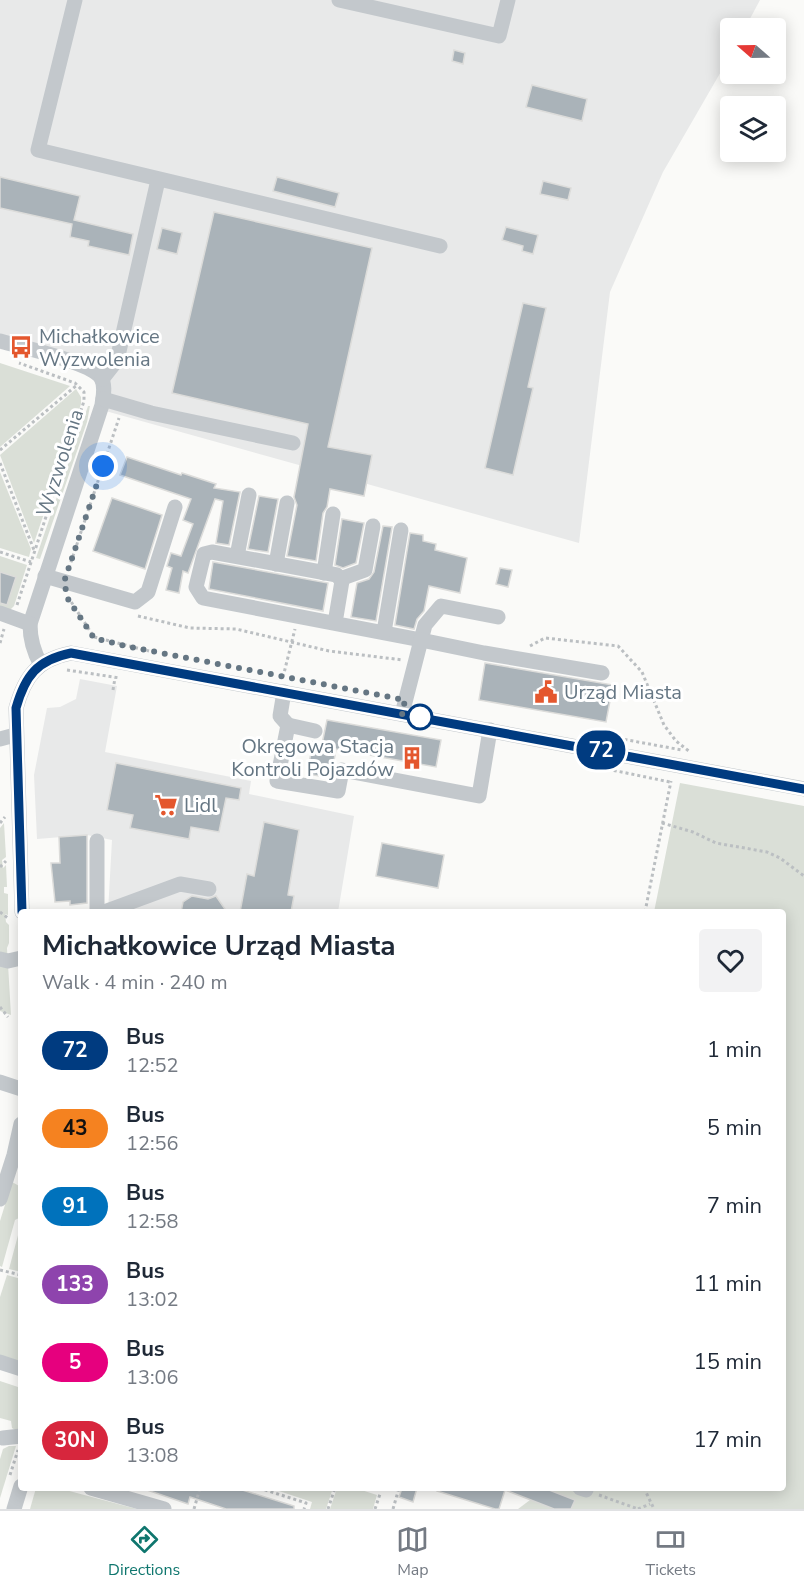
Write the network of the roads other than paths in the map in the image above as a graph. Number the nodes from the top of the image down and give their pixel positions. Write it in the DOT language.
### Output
graph roads {
  1 [pos="75,0"];
  2 [pos="339,0"];
  3 [pos="507,0"];
  4 [pos="158,180"];
  5 [pos="440,246"];
  6 [pos="0,340"];
  7 [pos="102,378"];
  8 [pos="103,399"];
  9 [pos="293,443"];
  10 [pos="249,495"];
  11 [pos="287,503"];
  12 [pos="174,507"];
  13 [pos="333,514"];
  14 [pos="373,526"];
  15 [pos="401,530"];
  16 [pos="237,556"];
  17 [pos="276,564"];
  18 [pos="324,573"];
  19 [pos="340,579"];
  20 [pos="43,583"];
  21 [pos="6,616"];
  22 [pos="498,617"];
  23 [pos="335,623"];
  24 [pos="30,624"];
  25 [pos="384,632"];
  26 [pos="421,640"];
  27 [pos="41,665"];
  28 [pos="602,673"];
  29 [pos="283,685"];
  30 [pos="402,714"];
  31 [pos="288,726"];
  32 [pos="490,730"];
  33 [pos="315,731"];
  34 [pos="15,735"];
  35 [pos="0,739"];
  36 [pos="804,789"];
  37 [pos="97,840"];
  38 [pos="209,889"];
  39 [pos="97,909"];
  40 [pos="112,909"];
  41 [pos="16,916"];
  42 [pos="0,959"];
  43 [pos="18,959"];
  44 [pos="0,1082"];
  45 [pos="18,1088"];
  46 [pos="18,1137"];
  47 [pos="0,1199"];
  48 [pos="0,1362"];
  49 [pos="18,1368"];
  50 [pos="18,1436"];
  51 [pos="3,1438"];
  52 [pos="19,1491"];
  53 [pos="101,1491"];
  54 [pos="14,1509"];
  55 [pos="164,1509"];
  1 -- 4 [label="street"];
  2 -- 3 [label="street"];
  4 -- 5 [label="street"];
  4 -- 7 [label="street"];
  6 -- 7 [label="street"];
  7 -- 8 [label="street, Wyzwolenia"];
  8 -- 9 [label="street"];
  8 -- 20 [label="street, Wyzwolenia"];
  10 -- 16 [label="street"];
  11 -- 17 [label="street"];
  12 -- 20 [label="street"];
  13 -- 18 [label="street"];
  14 -- 19 [label="street"];
  15 -- 25 [label="street"];
  16 -- 17 [label="street"];
  16 -- 23 [label="street"];
  17 -- 18 [label="street"];
  18 -- 19 [label="street"];
  19 -- 23 [label="street"];
  20 -- 24 [label="street, Wyzwolenia"];
  21 -- 24 [label="street"];
  22 -- 26 [label="street"];
  23 -- 25 [label="street"];
  24 -- 27 [label="street, Wyzwolenia"];
  25 -- 26 [label="street"];
  26 -- 28 [label="street"];
  26 -- 30 [label="street"];
  27 -- 29 [label="street"];
  27 -- 34 [label="street"];
  29 -- 30 [label="street"];
  29 -- 31 [label="street"];
  30 -- 32 [label="street"];
  31 -- 32 [label="street"];
  31 -- 33 [label="street"];
  32 -- 36 [label="street"];
  34 -- 35 [label="street"];
  34 -- 41 [label="street"];
  37 -- 39 [label="street"];
  38 -- 40 [label="street"];
  42 -- 43 [label="street"];
  44 -- 45 [label="street"];
  46 -- 47 [label="street"];
  48 -- 49 [label="street"];
  50 -- 51 [label="street"];
  52 -- 54 [label="street"];
  53 -- 55 [label="street"];
}
